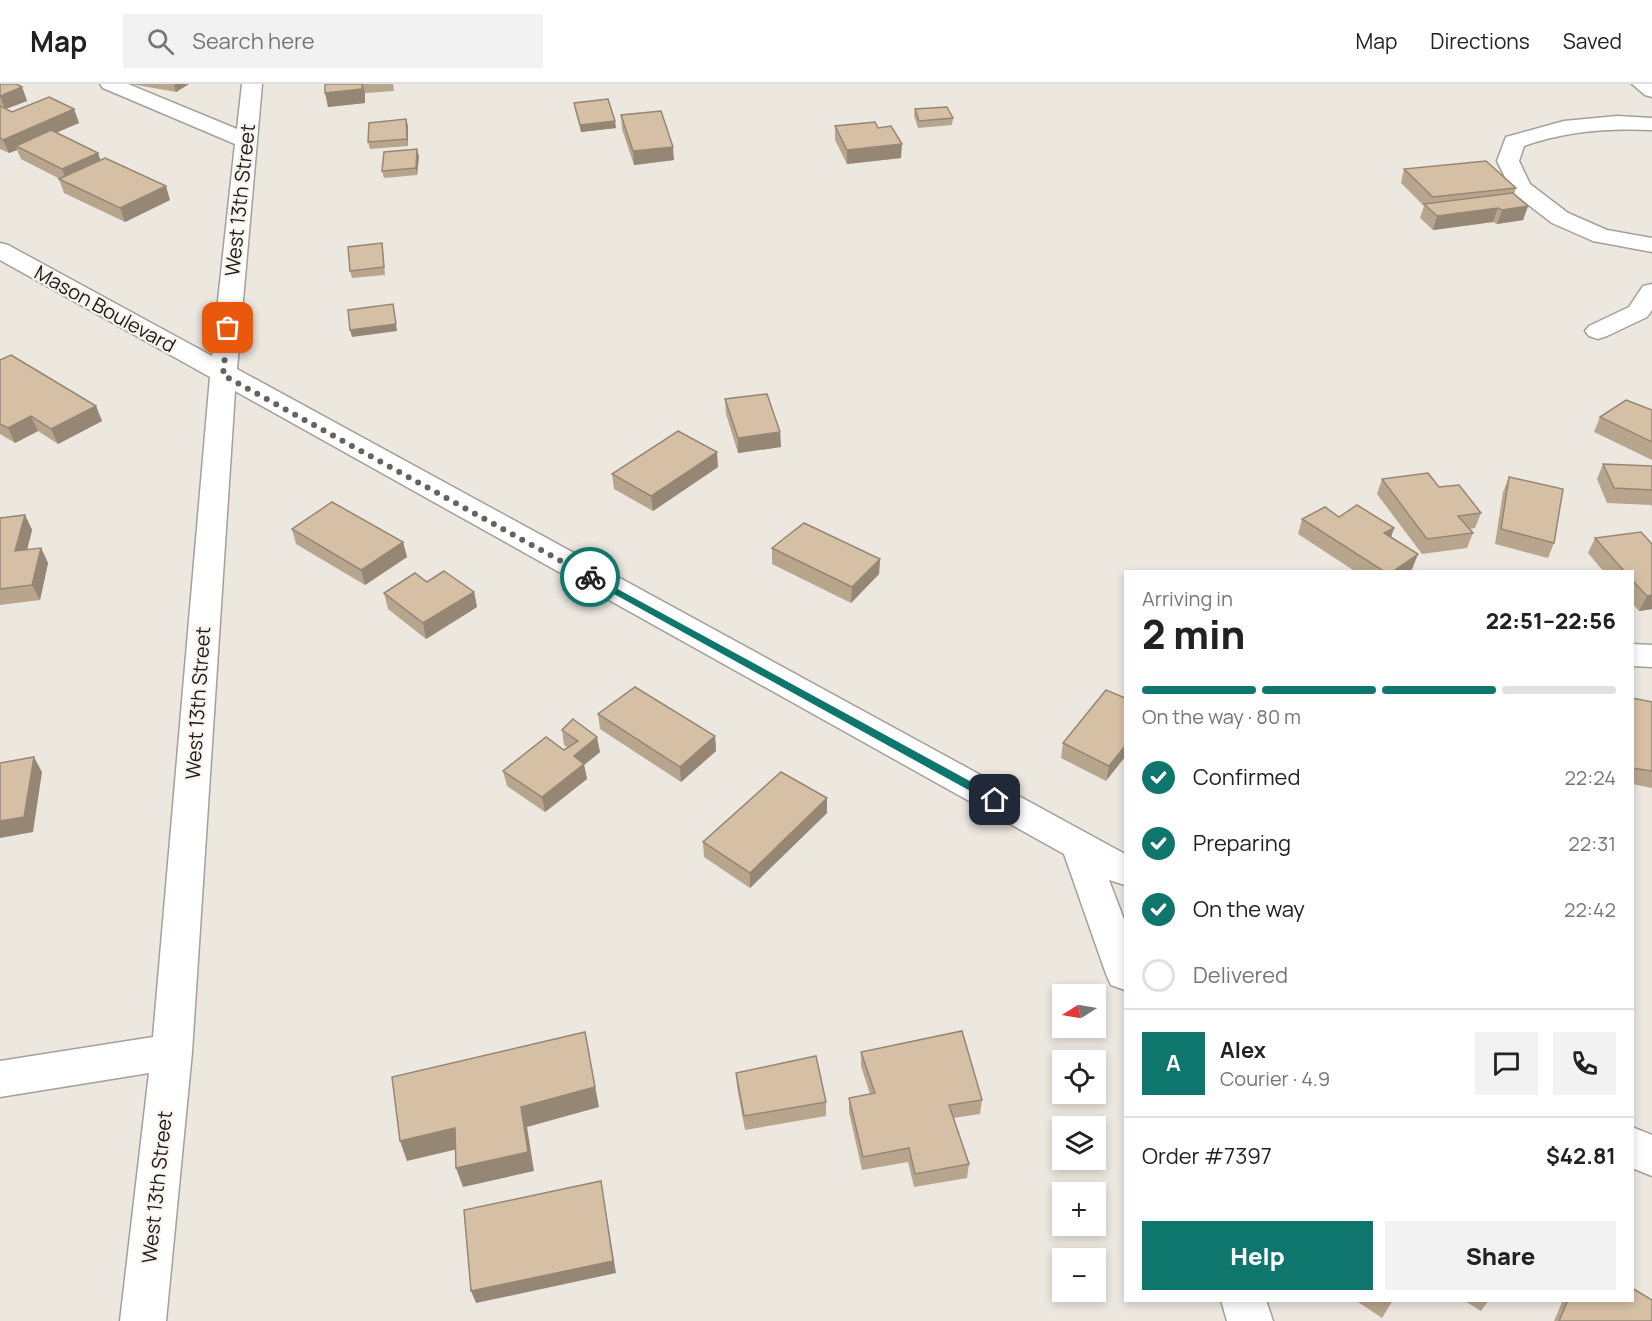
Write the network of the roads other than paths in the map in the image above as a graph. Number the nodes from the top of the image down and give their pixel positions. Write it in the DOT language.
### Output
graph roads {
  1 [pos="110,84"];
  2 [pos="252,84"];
  3 [pos="1642,84"];
  4 [pos="1652,92"];
  5 [pos="1652,124"];
  6 [pos="246,141"];
  7 [pos="1652,245"];
  8 [pos="0,250"];
  9 [pos="1652,291"];
  10 [pos="1598,331"];
  11 [pos="223,375"];
  12 [pos="1634,655"];
  13 [pos="1652,656"];
  14 [pos="1079,846"];
  15 [pos="1124,870"];
  16 [pos="1124,971"];
  17 [pos="172,1052"];
  18 [pos="0,1079"];
  19 [pos="1634,1147"];
  20 [pos="1652,1157"];
  21 [pos="1244,1302"];
  22 [pos="142,1321"];
  23 [pos="1250,1321"];
  1 -- 6 [label="street"];
  2 -- 6 [label="street, West 13th Street"];
  3 -- 4 [label="street"];
  5 -- 7 [label="street"];
  6 -- 11 [label="street, West 13th Street"];
  8 -- 11 [label="street, Mason Boulevard"];
  9 -- 10 [label="street"];
  11 -- 14 [label="street, Mason Boulevard"];
  11 -- 17 [label="street, West 13th Street"];
  12 -- 13 [label="street"];
  14 -- 15 [label="street, Mason Boulevard"];
  14 -- 16 [label="street"];
  17 -- 18 [label="street"];
  17 -- 22 [label="street, West 13th Street"];
  19 -- 20 [label="street"];
  21 -- 23 [label="street"];
}
